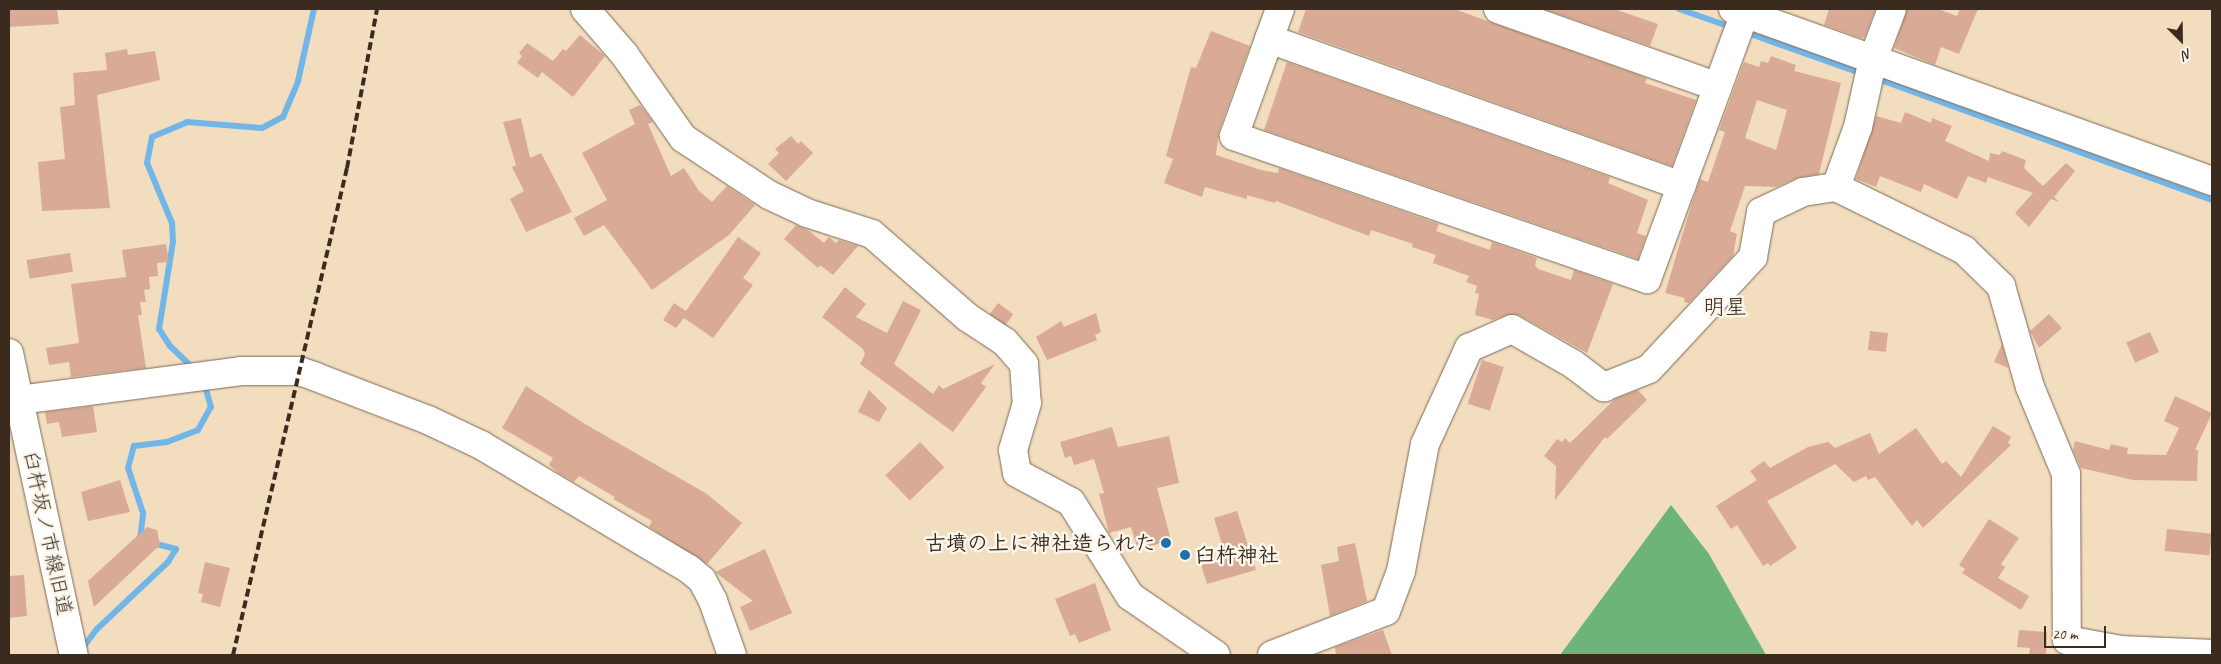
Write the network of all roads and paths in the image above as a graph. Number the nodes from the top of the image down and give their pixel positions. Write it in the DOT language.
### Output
graph roads {
  1 [pos="585,9"];
  2 [pos="1280,9"];
  3 [pos="1498,9"];
  4 [pos="1892,9"];
  5 [pos="1739,19"];
  6 [pos="1269,39"];
  7 [pos="1870,70"];
  8 [pos="1718,87"];
  9 [pos="2212,181"];
  10 [pos="1682,186"];
  11 [pos="1836,186"];
  12 [pos="9,353"];
  13 [pos="14,403"];
  14 [pos="2212,654"];
  15 [pos="74,655"];
  16 [pos="732,655"];
  17 [pos="1216,655"];
  18 [pos="1272,655"];
  1 -- 17 [label="street"];
  2 -- 6 [label="street"];
  3 -- 8 [label="street"];
  4 -- 7 [label="street"];
  5 -- 7 [label="street"];
  5 -- 8 [label="street"];
  6 -- 10 [label="street"];
  6 -- 10 [label="street"];
  7 -- 9 [label="street"];
  7 -- 11 [label="street"];
  8 -- 10 [label="street"];
  11 -- 14 [label="street"];
  11 -- 18 [label="street"];
  12 -- 13 [label="street, 臼杵坂ノ市線旧道"];
  13 -- 15 [label="street, 臼杵坂ノ市線旧道"];
  13 -- 16 [label="street"];
}
